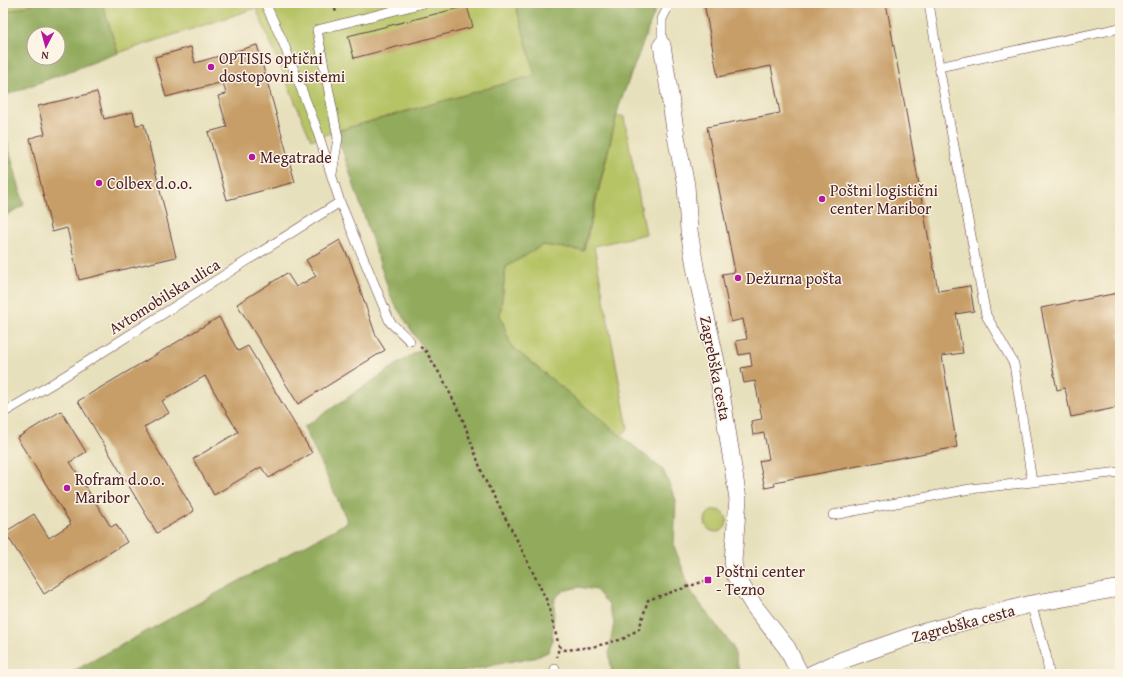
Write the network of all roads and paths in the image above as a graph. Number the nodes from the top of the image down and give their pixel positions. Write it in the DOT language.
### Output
graph roads {
  1 [pos="265,3"];
  2 [pos="424,3"];
  3 [pos="670,3"];
  4 [pos="929,3"];
  5 [pos="1120,28"];
  6 [pos="662,45"];
  7 [pos="939,67"];
  8 [pos="331,175"];
  9 [pos="340,202"];
  10 [pos="410,340"];
  11 [pos="3,413"];
  12 [pos="1120,472"];
  13 [pos="1032,482"];
  14 [pos="833,515"];
  15 [pos="708,580"];
  16 [pos="1120,588"];
  17 [pos="1031,604"];
  18 [pos="559,646"];
  19 [pos="555,672"];
  20 [pos="800,674"];
  21 [pos="812,674"];
  22 [pos="1049,674"];
  1 -- 8 [label="lane"];
  2 -- 8 [label="lane"];
  3 -- 6 [label="lane"];
  4 -- 7 [label="lane"];
  5 -- 7 [label="lane"];
  6 -- 20 [label="street, Zagrebška cesta"];
  7 -- 13 [label="lane"];
  8 -- 9 [label="lane"];
  9 -- 10 [label="lane"];
  9 -- 11 [label="lane, Avtomobilska ulica"];
  10 -- 18 [label="path"];
  12 -- 13 [label="lane"];
  13 -- 14 [label="lane"];
  15 -- 18 [label="path"];
  16 -- 17 [label="street, Zagrebška cesta"];
  17 -- 21 [label="street, Zagrebška cesta"];
  17 -- 22 [label="lane"];
  18 -- 19 [label="path"];
}
